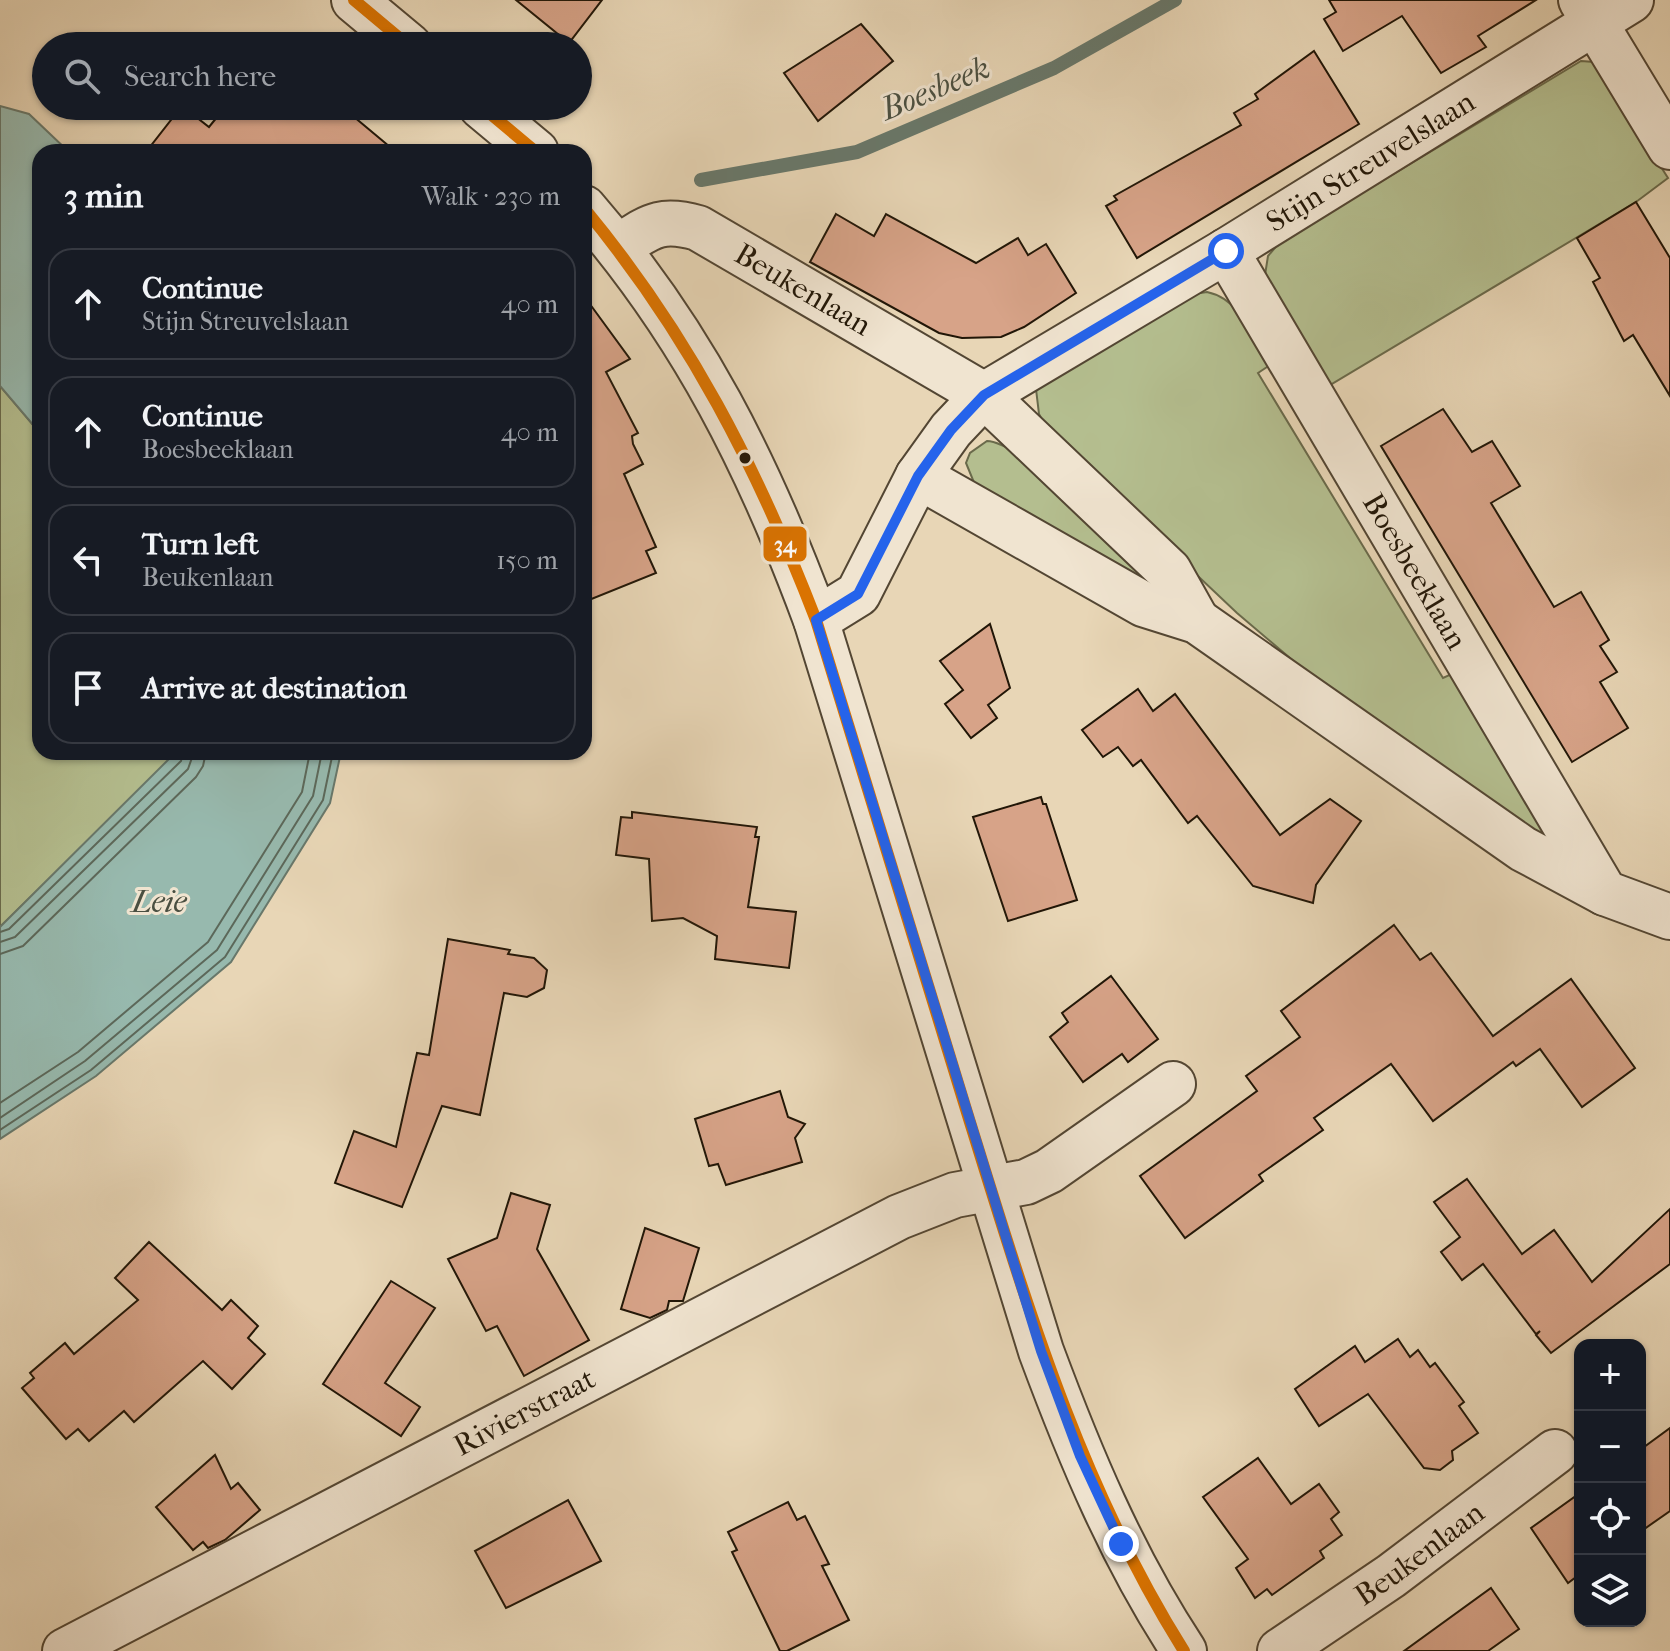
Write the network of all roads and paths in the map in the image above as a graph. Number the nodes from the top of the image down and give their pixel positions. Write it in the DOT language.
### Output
graph roads {
  1 [pos="354,0"];
  2 [pos="1631,0"];
  3 [pos="1587,11"];
  4 [pos="392,32"];
  5 [pos="498,120"];
  6 [pos="526,144"];
  7 [pos="1670,147"];
  8 [pos="592,217"];
  9 [pos="618,247"];
  10 [pos="1226,251"];
  11 [pos="984,395"];
  12 [pos="918,476"];
  13 [pos="816,620"];
  14 [pos="1197,621"];
  15 [pos="1605,893"];
  16 [pos="1670,917"];
  17 [pos="1173,1084"];
  18 [pos="990,1189"];
  19 [pos="1555,1452"];
  20 [pos="65,1651"];
  21 [pos="1184,1651"];
  22 [pos="1280,1651"];
  1 -- 4 [label="street"];
  2 -- 3 [label="street, Stijn Streuvelslaan"];
  3 -- 7 [label="street"];
  3 -- 10 [label="street, Stijn Streuvelslaan"];
  5 -- 6 [label="street"];
  8 -- 9 [label="street"];
  9 -- 11 [label="street, Beukenlaan"];
  9 -- 13 [label="street"];
  10 -- 11 [label="street, Stijn Streuvelslaan"];
  10 -- 15 [label="street, Boesbeeklaan"];
  11 -- 12 [label="street"];
  11 -- 14 [label="street"];
  12 -- 13 [label="street"];
  12 -- 14 [label="street"];
  13 -- 18 [label="street"];
  14 -- 15 [label="street"];
  15 -- 16 [label="street"];
  17 -- 18 [label="street"];
  18 -- 20 [label="street, Rivierstraat"];
  18 -- 21 [label="street"];
  19 -- 22 [label="street, Beukenlaan"];
}
